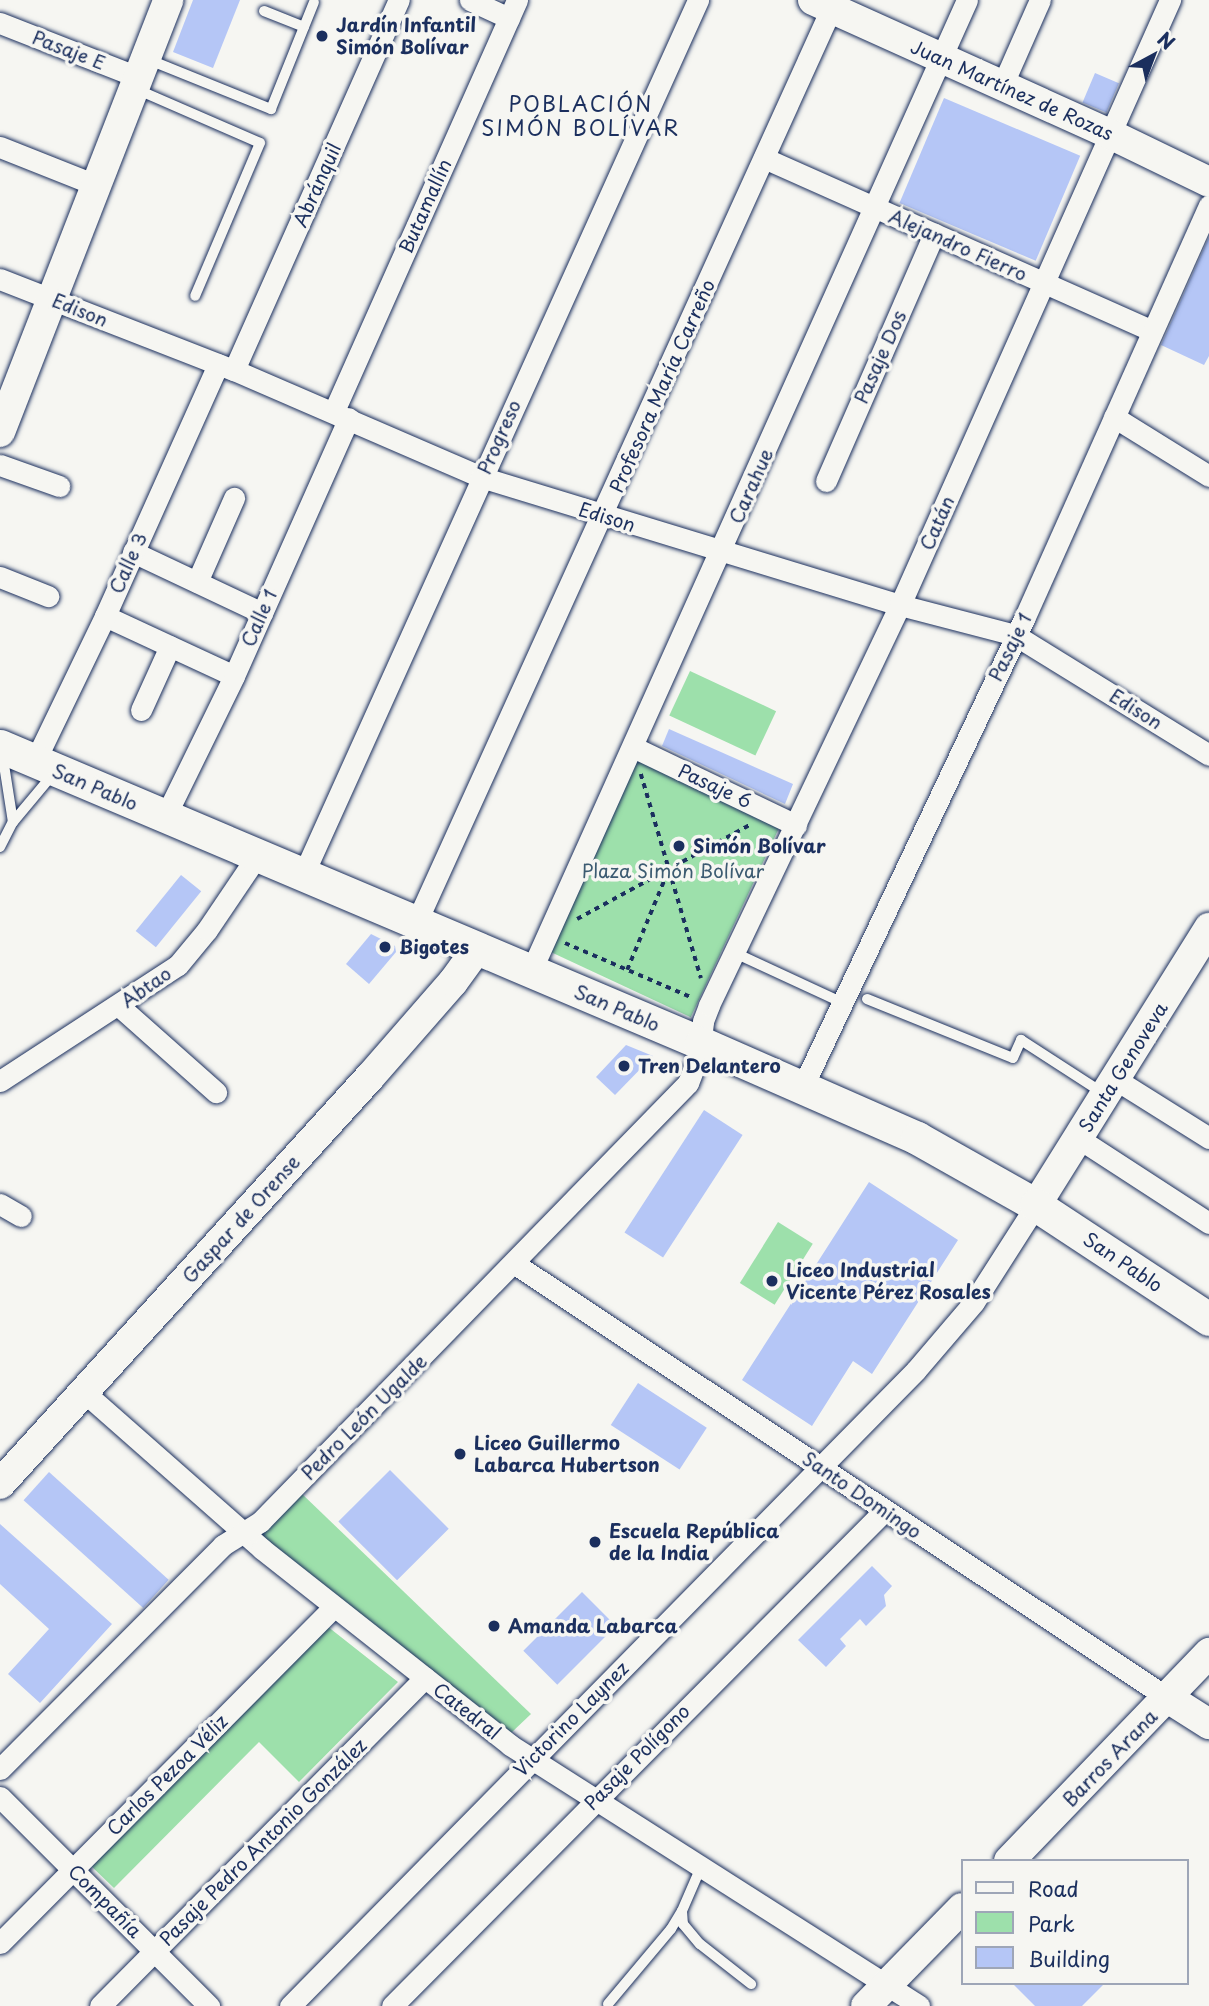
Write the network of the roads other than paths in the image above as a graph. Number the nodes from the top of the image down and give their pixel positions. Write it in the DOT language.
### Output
graph roads {
  1 [pos="168,0"];
  2 [pos="399,0"];
  3 [pos="470,0"];
  4 [pos="698,0"];
  5 [pos="967,0"];
  6 [pos="1040,0"];
  7 [pos="1170,0"];
  8 [pos="314,2"];
  9 [pos="827,3"];
  10 [pos="513,9"];
  11 [pos="264,11"];
  12 [pos="0,23"];
  13 [pos="304,27"];
  14 [pos="942,58"];
  15 [pos="139,74"];
  16 [pos="1002,86"];
  17 [pos="1110,134"];
  18 [pos="0,147"];
  19 [pos="764,158"];
  20 [pos="1209,182"];
  21 [pos="96,185"];
  22 [pos="1209,205"];
  23 [pos="875,207"];
  24 [pos="934,234"];
  25 [pos="0,279"];
  26 [pos="1044,283"];
  27 [pos="195,296"];
  28 [pos="52,298"];
  29 [pos="1152,331"];
  30 [pos="226,367"];
  31 [pos="342,415"];
  32 [pos="1114,417"];
  33 [pos="0,432"];
  34 [pos="0,464"];
  35 [pos="1209,476"];
  36 [pos="481,477"];
  37 [pos="826,481"];
  38 [pos="59,486"];
  39 [pos="234,498"];
  40 [pos="603,516"];
  41 [pos="133,552"];
  42 [pos="722,552"];
  43 [pos="0,577"];
  44 [pos="197,582"];
  45 [pos="48,596"];
  46 [pos="900,605"];
  47 [pos="262,613"];
  48 [pos="105,616"];
  49 [pos="1015,635"];
  50 [pos="170,646"];
  51 [pos="234,676"];
  52 [pos="141,710"];
  53 [pos="0,746"];
  54 [pos="633,747"];
  55 [pos="1209,755"];
  56 [pos="46,766"];
  57 [pos="165,817"];
  58 [pos="13,822"];
  59 [pos="796,825"];
  60 [pos="0,847"];
  61 [pos="257,856"];
  62 [pos="303,875"];
  63 [pos="416,923"];
  64 [pos="1209,928"];
  65 [pos="477,949"];
  66 [pos="735,953"];
  67 [pos="531,971"];
  68 [pos="867,999"];
  69 [pos="841,1002"];
  70 [pos="119,1006"];
  71 [pos="701,1042"];
  72 [pos="0,1081"];
  73 [pos="803,1086"];
  74 [pos="1110,1086"];
  75 [pos="216,1092"];
  76 [pos="1079,1138"];
  77 [pos="1209,1138"];
  78 [pos="0,1205"];
  79 [pos="1036,1205"];
  80 [pos="21,1216"];
  81 [pos="1209,1223"];
  82 [pos="515,1264"];
  83 [pos="1209,1319"];
  84 [pos="84,1392"];
  85 [pos="820,1467"];
  86 [pos="0,1484"];
  87 [pos="884,1510"];
  88 [pos="242,1533"];
  89 [pos="334,1607"];
  90 [pos="1209,1653"];
  91 [pos="425,1678"];
  92 [pos="1168,1698"];
  93 [pos="1209,1724"];
  94 [pos="531,1759"];
  95 [pos="0,1769"];
  96 [pos="0,1797"];
  97 [pos="594,1801"];
  98 [pos="1011,1859"];
  99 [pos="701,1867"];
  100 [pos="73,1870"];
  101 [pos="960,1910"];
  102 [pos="682,1911"];
  103 [pos="0,1942"];
  104 [pos="155,1951"];
  105 [pos="751,1984"];
  106 [pos="876,1996"];
  107 [pos="608,2004"];
  108 [pos="100,2006"];
  109 [pos="209,2006"];
  110 [pos="289,2006"];
  111 [pos="391,2006"];
  112 [pos="919,2006"];
  1 -- 15 [label="street"];
  2 -- 30 [label="street, Abránquil"];
  3 -- 10 [label="street"];
  4 -- 36 [label="street, Progreso"];
  5 -- 14 [label="street, Carahue"];
  6 -- 16 [label="street"];
  7 -- 17 [label="street, Catán"];
  8 -- 13 [label="lane"];
  9 -- 14 [label="street, Juan Martínez de Rozas"];
  9 -- 19 [label="street, Profesora María Carreño"];
  10 -- 31 [label="street, Butamallín"];
  11 -- 13 [label="lane"];
  12 -- 15 [label="street, Pasaje E"];
  13 -- 15 [label="lane"];
  14 -- 16 [label="street, Juan Martínez de Rozas"];
  14 -- 23 [label="street, Carahue"];
  15 -- 21 [label="street"];
  15 -- 27 [label="lane"];
  16 -- 17 [label="street, Juan Martínez de Rozas"];
  17 -- 20 [label="street, Juan Martínez de Rozas"];
  17 -- 26 [label="street, Catán"];
  18 -- 21 [label="street"];
  19 -- 23 [label="street, Alejandro Fierro"];
  19 -- 40 [label="street, Profesora María Carreño"];
  21 -- 28 [label="street"];
  22 -- 29 [label="street, Pasaje 1"];
  23 -- 24 [label="street, Alejandro Fierro"];
  23 -- 42 [label="street, Carahue"];
  24 -- 26 [label="street, Alejandro Fierro"];
  24 -- 37 [label="street, Pasaje Dos"];
  25 -- 28 [label="street, Edison"];
  26 -- 29 [label="street, Alejandro Fierro"];
  26 -- 46 [label="street, Catán"];
  28 -- 30 [label="street, Edison"];
  28 -- 33 [label="street"];
  29 -- 32 [label="street, Pasaje 1"];
  30 -- 31 [label="street, Edison"];
  30 -- 41 [label="street, Calle 3"];
  31 -- 36 [label="street, Edison"];
  31 -- 47 [label="street, Calle 1"];
  32 -- 35 [label="street"];
  32 -- 49 [label="street, Pasaje 1"];
  34 -- 38 [label="street"];
  36 -- 40 [label="street, Edison"];
  36 -- 62 [label="street, Progreso"];
  39 -- 44 [label="street"];
  40 -- 42 [label="street, Edison"];
  40 -- 63 [label="street, Profesora María Carreño"];
  41 -- 44 [label="street"];
  41 -- 48 [label="street, Calle 3"];
  42 -- 46 [label="street, Edison"];
  42 -- 54 [label="street, Carahue"];
  43 -- 45 [label="street"];
  44 -- 47 [label="street"];
  46 -- 49 [label="street, Edison"];
  46 -- 59 [label="street, Catán"];
  47 -- 51 [label="street, Calle 1"];
  48 -- 50 [label="street"];
  48 -- 56 [label="street, Calle 3"];
  49 -- 55 [label="street, Edison"];
  49 -- 69 [label="street, Pasaje 1"];
  50 -- 51 [label="street"];
  50 -- 52 [label="street"];
  51 -- 57 [label="street, Calle 1"];
  53 -- 56 [label="main road, San Pablo"];
  53 -- 58 [label="lane"];
  54 -- 59 [label="street, Pasaje 6"];
  54 -- 67 [label="street, Carahue"];
  56 -- 57 [label="main road, San Pablo"];
  56 -- 58 [label="lane"];
  57 -- 61 [label="main road, San Pablo"];
  58 -- 60 [label="lane"];
  59 -- 66 [label="street, Catán"];
  61 -- 62 [label="main road, San Pablo"];
  61 -- 70 [label="street, Abtao"];
  62 -- 63 [label="main road, San Pablo"];
  63 -- 65 [label="main road, San Pablo"];
  64 -- 74 [label="street, Santa Genoveva"];
  65 -- 67 [label="main road, San Pablo"];
  65 -- 84 [label="street, Gaspar de Orense"];
  66 -- 69 [label="lane"];
  66 -- 71 [label="street, Catán"];
  67 -- 71 [label="main road, San Pablo"];
  68 -- 74 [label="lane"];
  69 -- 73 [label="street, Pasaje 1"];
  70 -- 72 [label="street, Abtao"];
  70 -- 75 [label="street"];
  71 -- 73 [label="main road, San Pablo"];
  71 -- 82 [label="street, Pedro León Ugalde"];
  73 -- 79 [label="main road, San Pablo"];
  74 -- 76 [label="street, Santa Genoveva"];
  74 -- 77 [label="street"];
  76 -- 79 [label="street, Santa Genoveva"];
  76 -- 81 [label="street"];
  78 -- 80 [label="street"];
  79 -- 83 [label="main road, San Pablo"];
  79 -- 85 [label="street, Victorino Laynez"];
  82 -- 85 [label="street, Santo Domingo"];
  82 -- 88 [label="street, Pedro León Ugalde"];
  84 -- 86 [label="street, Gaspar de Orense"];
  84 -- 88 [label="street, Catedral"];
  85 -- 87 [label="street, Santo Domingo"];
  85 -- 94 [label="street, Victorino Laynez"];
  87 -- 92 [label="street, Santo Domingo"];
  87 -- 97 [label="street, Pasaje Polígono"];
  88 -- 89 [label="street, Catedral"];
  88 -- 95 [label="street, Pedro León Ugalde"];
  89 -- 91 [label="street, Catedral"];
  89 -- 100 [label="street, Carlos Pezoa Véliz"];
  90 -- 92 [label="street, Barros Arana"];
  91 -- 94 [label="street, Catedral"];
  91 -- 104 [label="street, Pasaje Pedro Antonio González"];
  92 -- 93 [label="street, Santo Domingo"];
  92 -- 98 [label="street, Barros Arana"];
  94 -- 97 [label="street, Catedral"];
  94 -- 110 [label="street, Victorino Laynez"];
  96 -- 100 [label="street, Compañía"];
  97 -- 99 [label="street, Catedral"];
  97 -- 111 [label="street, Pasaje Polígono"];
  99 -- 102 [label="lane"];
  99 -- 106 [label="street, Catedral"];
  100 -- 103 [label="street, Carlos Pezoa Véliz"];
  100 -- 104 [label="street, Compañía"];
  101 -- 106 [label="street"];
  102 -- 105 [label="lane"];
  102 -- 107 [label="lane"];
  104 -- 108 [label="street, Pasaje Pedro Antonio González"];
  104 -- 109 [label="street, Compañía"];
  106 -- 112 [label="street, Catedral"];
}
